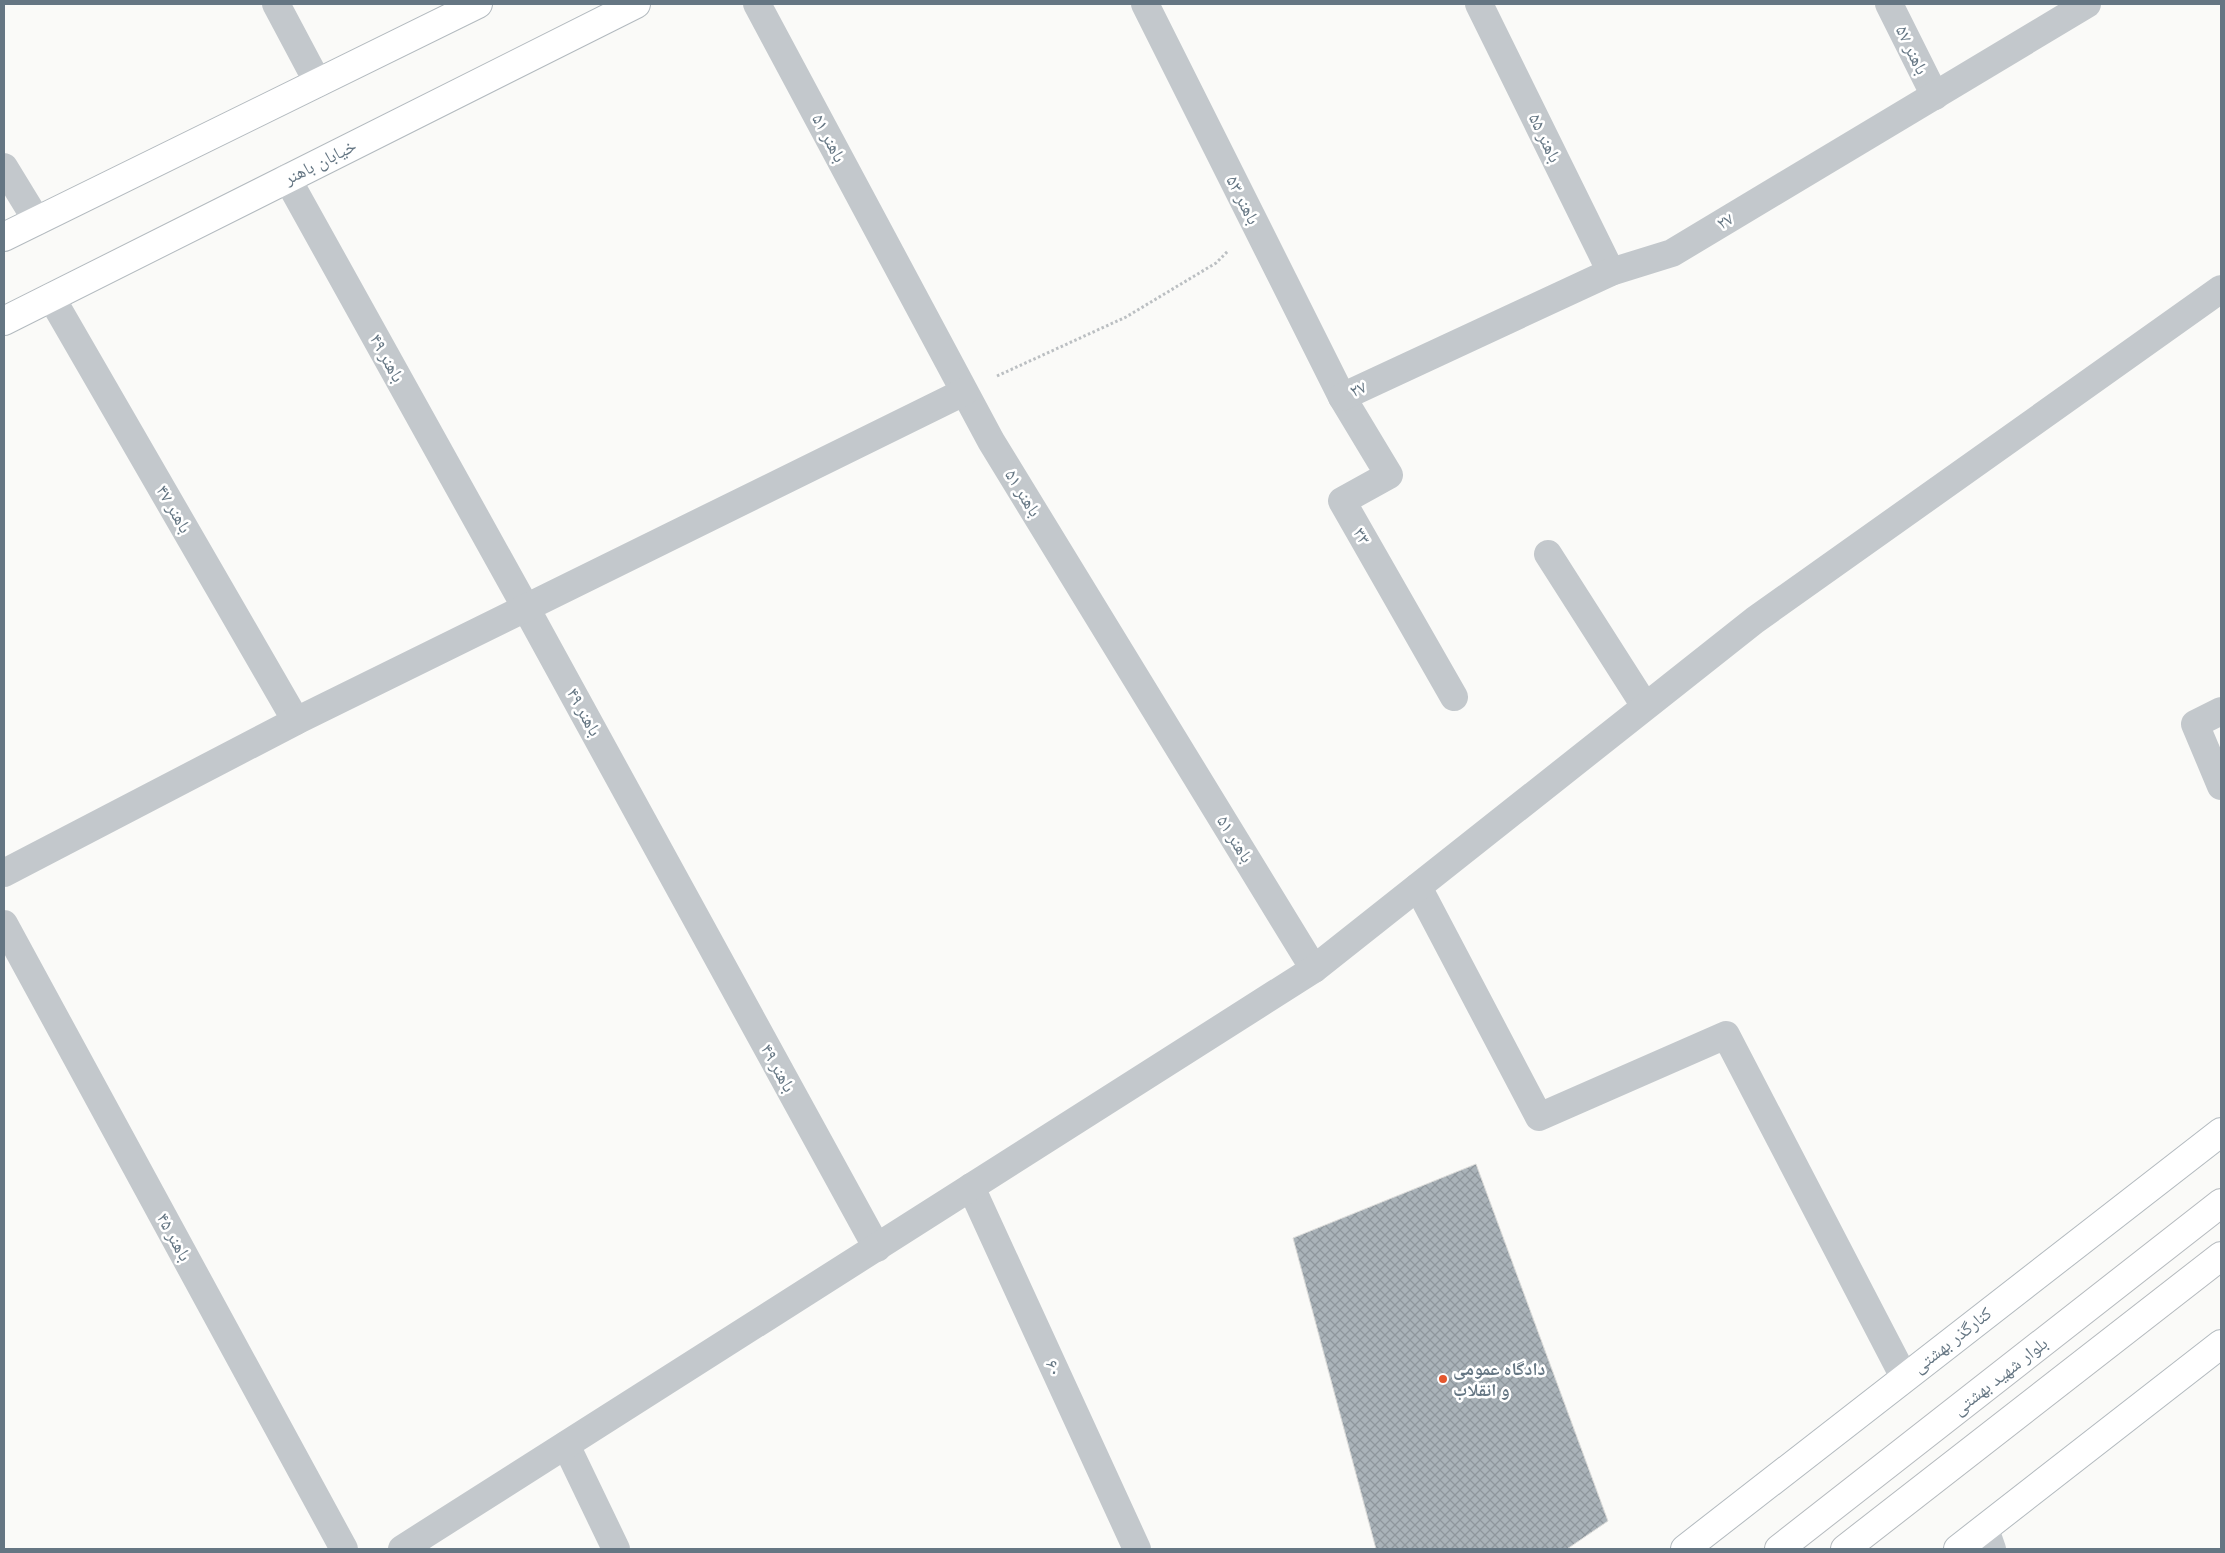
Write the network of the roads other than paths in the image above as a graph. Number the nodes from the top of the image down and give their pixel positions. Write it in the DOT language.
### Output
graph roads {
  1 [pos="276,4"];
  2 [pos="478,4"];
  3 [pos="636,4"];
  4 [pos="757,4"];
  5 [pos="1144,4"];
  6 [pos="1479,4"];
  7 [pos="1889,4"];
  8 [pos="2087,4"];
  9 [pos="318,83"];
  10 [pos="1935,96"];
  11 [pos="4,167"];
  12 [pos="287,178"];
  13 [pos="37,221"];
  14 [pos="4,238"];
  15 [pos="1611,272"];
  16 [pos="2221,289"];
  17 [pos="52,297"];
  18 [pos="4,321"];
  19 [pos="964,392"];
  20 [pos="1342,397"];
  21 [pos="1548,554"];
  22 [pos="526,608"];
  23 [pos="1454,697"];
  24 [pos="1645,706"];
  25 [pos="2221,710"];
  26 [pos="296,721"];
  27 [pos="2221,786"];
  28 [pos="4,873"];
  29 [pos="1418,887"];
  30 [pos="4,924"];
  31 [pos="1314,969"];
  32 [pos="2221,1132"];
  33 [pos="971,1187"];
  34 [pos="2221,1203"];
  35 [pos="877,1248"];
  36 [pos="2221,1256"];
  37 [pos="2221,1344"];
  38 [pos="1904,1377"];
  39 [pos="566,1445"];
  40 [pos="1988,1539"];
  41 [pos="344,1549"];
  42 [pos="402,1549"];
  43 [pos="616,1549"];
  44 [pos="1136,1549"];
  45 [pos="1685,1549"];
  46 [pos="1780,1549"];
  47 [pos="1845,1549"];
  48 [pos="1958,1549"];
  1 -- 9 [label="street"];
  2 -- 9 [label="main road"];
  3 -- 12 [label="main road, خیابان باهنر"];
  4 -- 19 [label="street, باهنر ۵۱"];
  5 -- 20 [label="street, باهنر ۵۳"];
  6 -- 15 [label="street, باهنر ۵۵"];
  7 -- 10 [label="street, باهنر ۵۷"];
  8 -- 10 [label="street, ۲۷"];
  9 -- 13 [label="main road"];
  10 -- 15 [label="street, ۲۷"];
  11 -- 13 [label="street"];
  12 -- 17 [label="main road, خیابان باهنر"];
  12 -- 22 [label="street, باهنر ۴۹"];
  13 -- 14 [label="main road"];
  15 -- 20 [label="street, ۲۷"];
  16 -- 24 [label="street"];
  17 -- 18 [label="main road, خیابان باهنر"];
  17 -- 26 [label="street, باهنر ۴۷"];
  19 -- 22 [label="street"];
  19 -- 31 [label="street, باهنر ۵۱"];
  20 -- 23 [label="street, ۳۳"];
  21 -- 24 [label="street"];
  22 -- 26 [label="street"];
  22 -- 35 [label="street, باهنر ۴۹"];
  24 -- 29 [label="street"];
  25 -- 27 [label="street"];
  26 -- 28 [label="street"];
  29 -- 31 [label="street"];
  29 -- 38 [label="street"];
  30 -- 41 [label="street, باهنر ۴۵"];
  31 -- 33 [label="street"];
  32 -- 38 [label="main road, کنارگذر بهشتی"];
  33 -- 35 [label="street"];
  33 -- 44 [label="street, ۶۰"];
  34 -- 46 [label="main road, بلوار شهید بهشتی"];
  35 -- 39 [label="street"];
  36 -- 47 [label="main road"];
  37 -- 40 [label="main road"];
  38 -- 45 [label="main road, کنارگذر بهشتی"];
  39 -- 42 [label="street"];
  39 -- 43 [label="street"];
  40 -- 48 [label="main road"];
}
